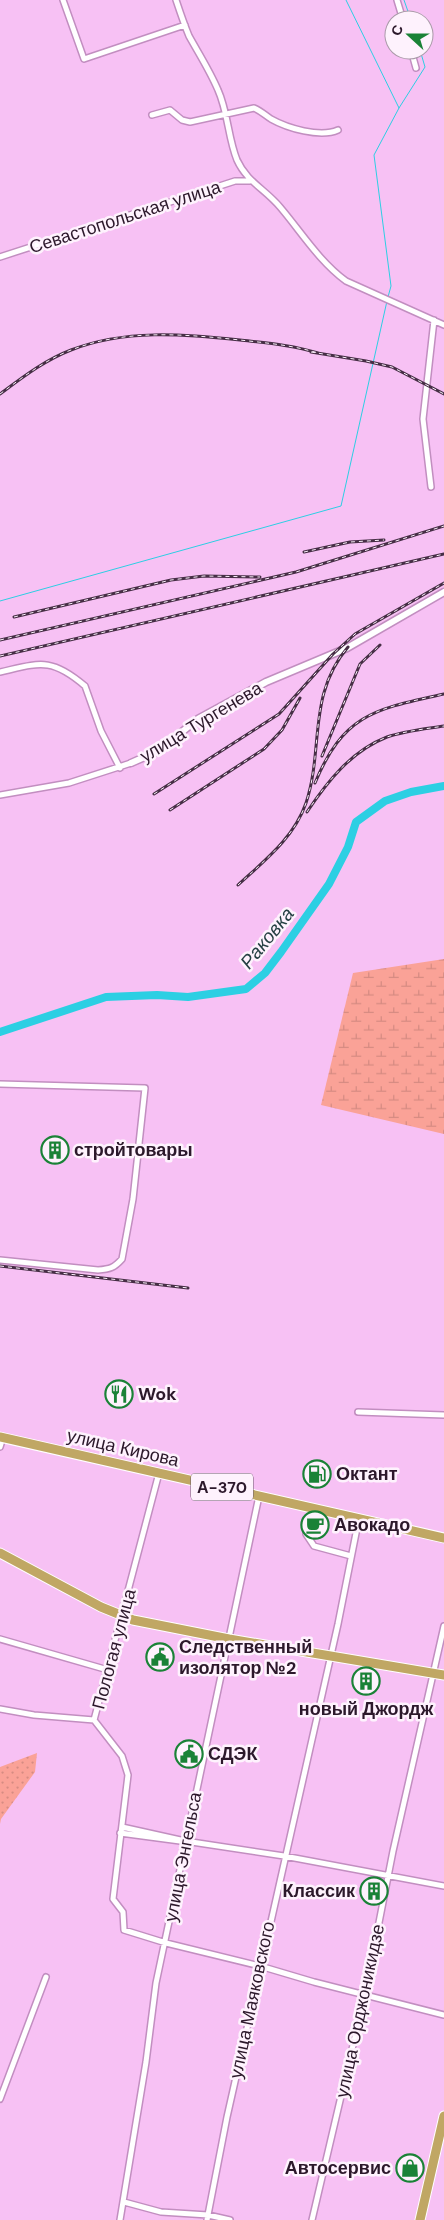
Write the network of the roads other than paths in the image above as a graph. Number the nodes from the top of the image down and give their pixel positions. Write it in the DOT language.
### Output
graph roads {
  1 [pos="63,0"];
  2 [pos="176,0"];
  3 [pos="185,25"];
  4 [pos="414,60"];
  5 [pos="416,68"];
  6 [pos="226,114"];
  7 [pos="152,115"];
  8 [pos="338,130"];
  9 [pos="250,181"];
  10 [pos="0,257"];
  11 [pos="434,320"];
  12 [pos="444,325"];
  13 [pos="431,486"];
  14 [pos="444,592"];
  15 [pos="0,672"];
  16 [pos="131,763"];
  17 [pos="120,768"];
  18 [pos="0,796"];
  19 [pos="0,1084"];
  20 [pos="0,1260"];
  21 [pos="358,1412"];
  22 [pos="444,1415"];
  23 [pos="1,1437"];
  24 [pos="0,1447"];
  25 [pos="159,1473"];
  26 [pos="259,1496"];
  27 [pos="312,1507"];
  28 [pos="359,1518"];
  29 [pos="444,1538"];
  30 [pos="0,1553"];
  31 [pos="351,1556"];
  32 [pos="122,1617"];
  33 [pos="444,1626"];
  34 [pos="0,1639"];
  35 [pos="229,1640"];
  36 [pos="330,1656"];
  37 [pos="108,1670"];
  38 [pos="434,1674"];
  39 [pos="444,1675"];
  40 [pos="0,1709"];
  41 [pos="94,1720"];
  42 [pos="121,1830"];
  43 [pos="185,1841"];
  44 [pos="284,1856"];
  45 [pos="388,1876"];
  46 [pos="444,1886"];
  47 [pos="166,1944"];
  48 [pos="260,1966"];
  49 [pos="46,1977"];
  50 [pos="365,1994"];
  51 [pos="444,2015"];
  52 [pos="0,2100"];
  53 [pos="444,2116"];
  54 [pos="124,2202"];
  55 [pos="208,2218"];
  56 [pos="120,2220"];
  57 [pos="230,2220"];
  58 [pos="312,2220"];
  59 [pos="420,2220"];
  1 -- 3 [label="street"];
  2 -- 3 [label="street"];
  3 -- 6 [label="street"];
  4 -- 5 [label="street"];
  6 -- 7 [label="street"];
  6 -- 8 [label="street"];
  6 -- 9 [label="street"];
  9 -- 10 [label="street, Севастопольская улица"];
  9 -- 11 [label="street"];
  11 -- 12 [label="street"];
  11 -- 13 [label="street"];
  14 -- 16 [label="street, улица Тургенева"];
  15 -- 17 [label="street"];
  16 -- 17 [label="street, улица Тургенева"];
  17 -- 18 [label="street, улица Тургенева"];
  19 -- 20 [label="street"];
  21 -- 22 [label="street"];
  23 -- 24 [label="street"];
  23 -- 25 [label="highway, улица Кирова / А-370"];
  25 -- 26 [label="highway, улица Кирова / А-370"];
  25 -- 32 [label="street, Пологая улица"];
  26 -- 27 [label="highway, улица Кирова / А-370"];
  26 -- 35 [label="street, улица Энгельса"];
  27 -- 28 [label="highway, улица Кирова / А-370"];
  27 -- 31 [label="street"];
  28 -- 29 [label="highway, улица Кирова / А-370"];
  28 -- 31 [label="street, улица Маяковского"];
  30 -- 32 [label="highway"];
  31 -- 36 [label="street, улица Маяковского"];
  32 -- 35 [label="highway"];
  32 -- 37 [label="street, Пологая улица"];
  33 -- 38 [label="street, улица Орджоникидзе"];
  34 -- 37 [label="street"];
  35 -- 36 [label="highway"];
  35 -- 43 [label="street, улица Энгельса"];
  36 -- 38 [label="highway"];
  36 -- 44 [label="street, улица Маяковского"];
  37 -- 41 [label="street, Пологая улица"];
  38 -- 39 [label="highway"];
  38 -- 45 [label="street, улица Орджоникидзе"];
  40 -- 41 [label="street"];
  41 -- 42 [label="street, Пологая улица"];
  42 -- 43 [label="street"];
  42 -- 47 [label="street, Пологая улица"];
  43 -- 44 [label="street"];
  43 -- 47 [label="street, улица Энгельса"];
  44 -- 45 [label="street"];
  44 -- 48 [label="street, улица Маяковского"];
  45 -- 46 [label="street"];
  45 -- 50 [label="street, улица Орджоникидзе"];
  47 -- 48 [label="street"];
  47 -- 54 [label="street, улица Энгельса"];
  48 -- 50 [label="street"];
  48 -- 55 [label="street, улица Маяковского"];
  49 -- 52 [label="street"];
  50 -- 51 [label="street"];
  50 -- 58 [label="street, улица Орджоникидзе"];
  53 -- 59 [label="highway"];
  54 -- 55 [label="street"];
  54 -- 56 [label="street, улица Энгельса"];
  55 -- 57 [label="street"];
}
